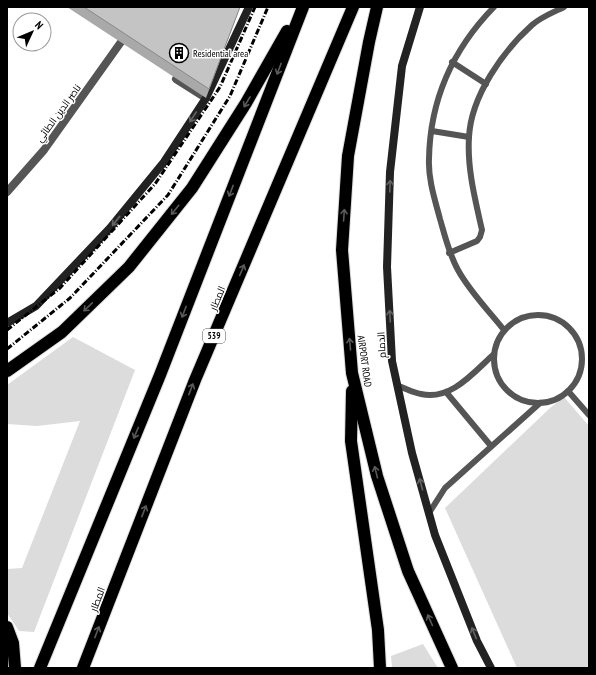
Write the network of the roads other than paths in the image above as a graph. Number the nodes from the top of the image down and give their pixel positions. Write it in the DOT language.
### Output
graph roads {
  1 [pos="249,7"];
  2 [pos="301,7"];
  3 [pos="353,7"];
  4 [pos="377,7"];
  5 [pos="420,7"];
  6 [pos="494,7"];
  7 [pos="564,7"];
  8 [pos="121,43"];
  9 [pos="452,62"];
  10 [pos="166,72"];
  11 [pos="486,84"];
  12 [pos="206,98"];
  13 [pos="432,131"];
  14 [pos="469,137"];
  15 [pos="7,192"];
  16 [pos="450,253"];
  17 [pos="7,323"];
  18 [pos="504,330"];
  19 [pos="494,354"];
  20 [pos="7,371"];
  21 [pos="352,374"];
  22 [pos="398,386"];
  23 [pos="568,391"];
  24 [pos="446,392"];
  25 [pos="540,403"];
  26 [pos="589,415"];
  27 [pos="491,446"];
  28 [pos="428,513"];
  29 [pos="7,627"];
  30 [pos="15,668"];
  31 [pos="40,668"];
  32 [pos="83,668"];
  33 [pos="380,668"];
  34 [pos="452,668"];
  35 [pos="491,668"];
  1 -- 12 [label="street"];
  2 -- 20 [label="highway, one-way"];
  2 -- 31 [label="highway, one-way"];
  32 -- 3 [label="highway, المطار / 539, one-way"];
  21 -- 4 [label="highway, AIRPORT ROAD, one-way"];
  22 -- 5 [label="street, الدمام, one-way"];
  6 -- 9 [label="lane"];
  7 -- 11 [label="lane"];
  8 -- 15 [label="street, ناصر الدين الطائي"];
  9 -- 11 [label="lane"];
  9 -- 13 [label="lane"];
  10 -- 12 [label="street"];
  11 -- 14 [label="lane"];
  12 -- 17 [label="street, one-way"];
  13 -- 14 [label="lane"];
  13 -- 16 [label="lane"];
  14 -- 16 [label="lane"];
  16 -- 18 [label="lane"];
  18 -- 19 [label="lane"];
  18 -- 23 [label="lane"];
  19 -- 24 [label="lane"];
  19 -- 25 [label="lane"];
  21 -- 33 [label="highway"];
  34 -- 21 [label="highway, AIRPORT ROAD, one-way"];
  22 -- 24 [label="lane"];
  28 -- 22 [label="street, الدمام, one-way"];
  23 -- 25 [label="lane"];
  23 -- 26 [label="lane"];
  24 -- 27 [label="lane"];
  25 -- 27 [label="lane"];
  27 -- 28 [label="lane"];
  35 -- 28 [label="street, الدمام, one-way"];
  29 -- 30 [label="highway"];
}
